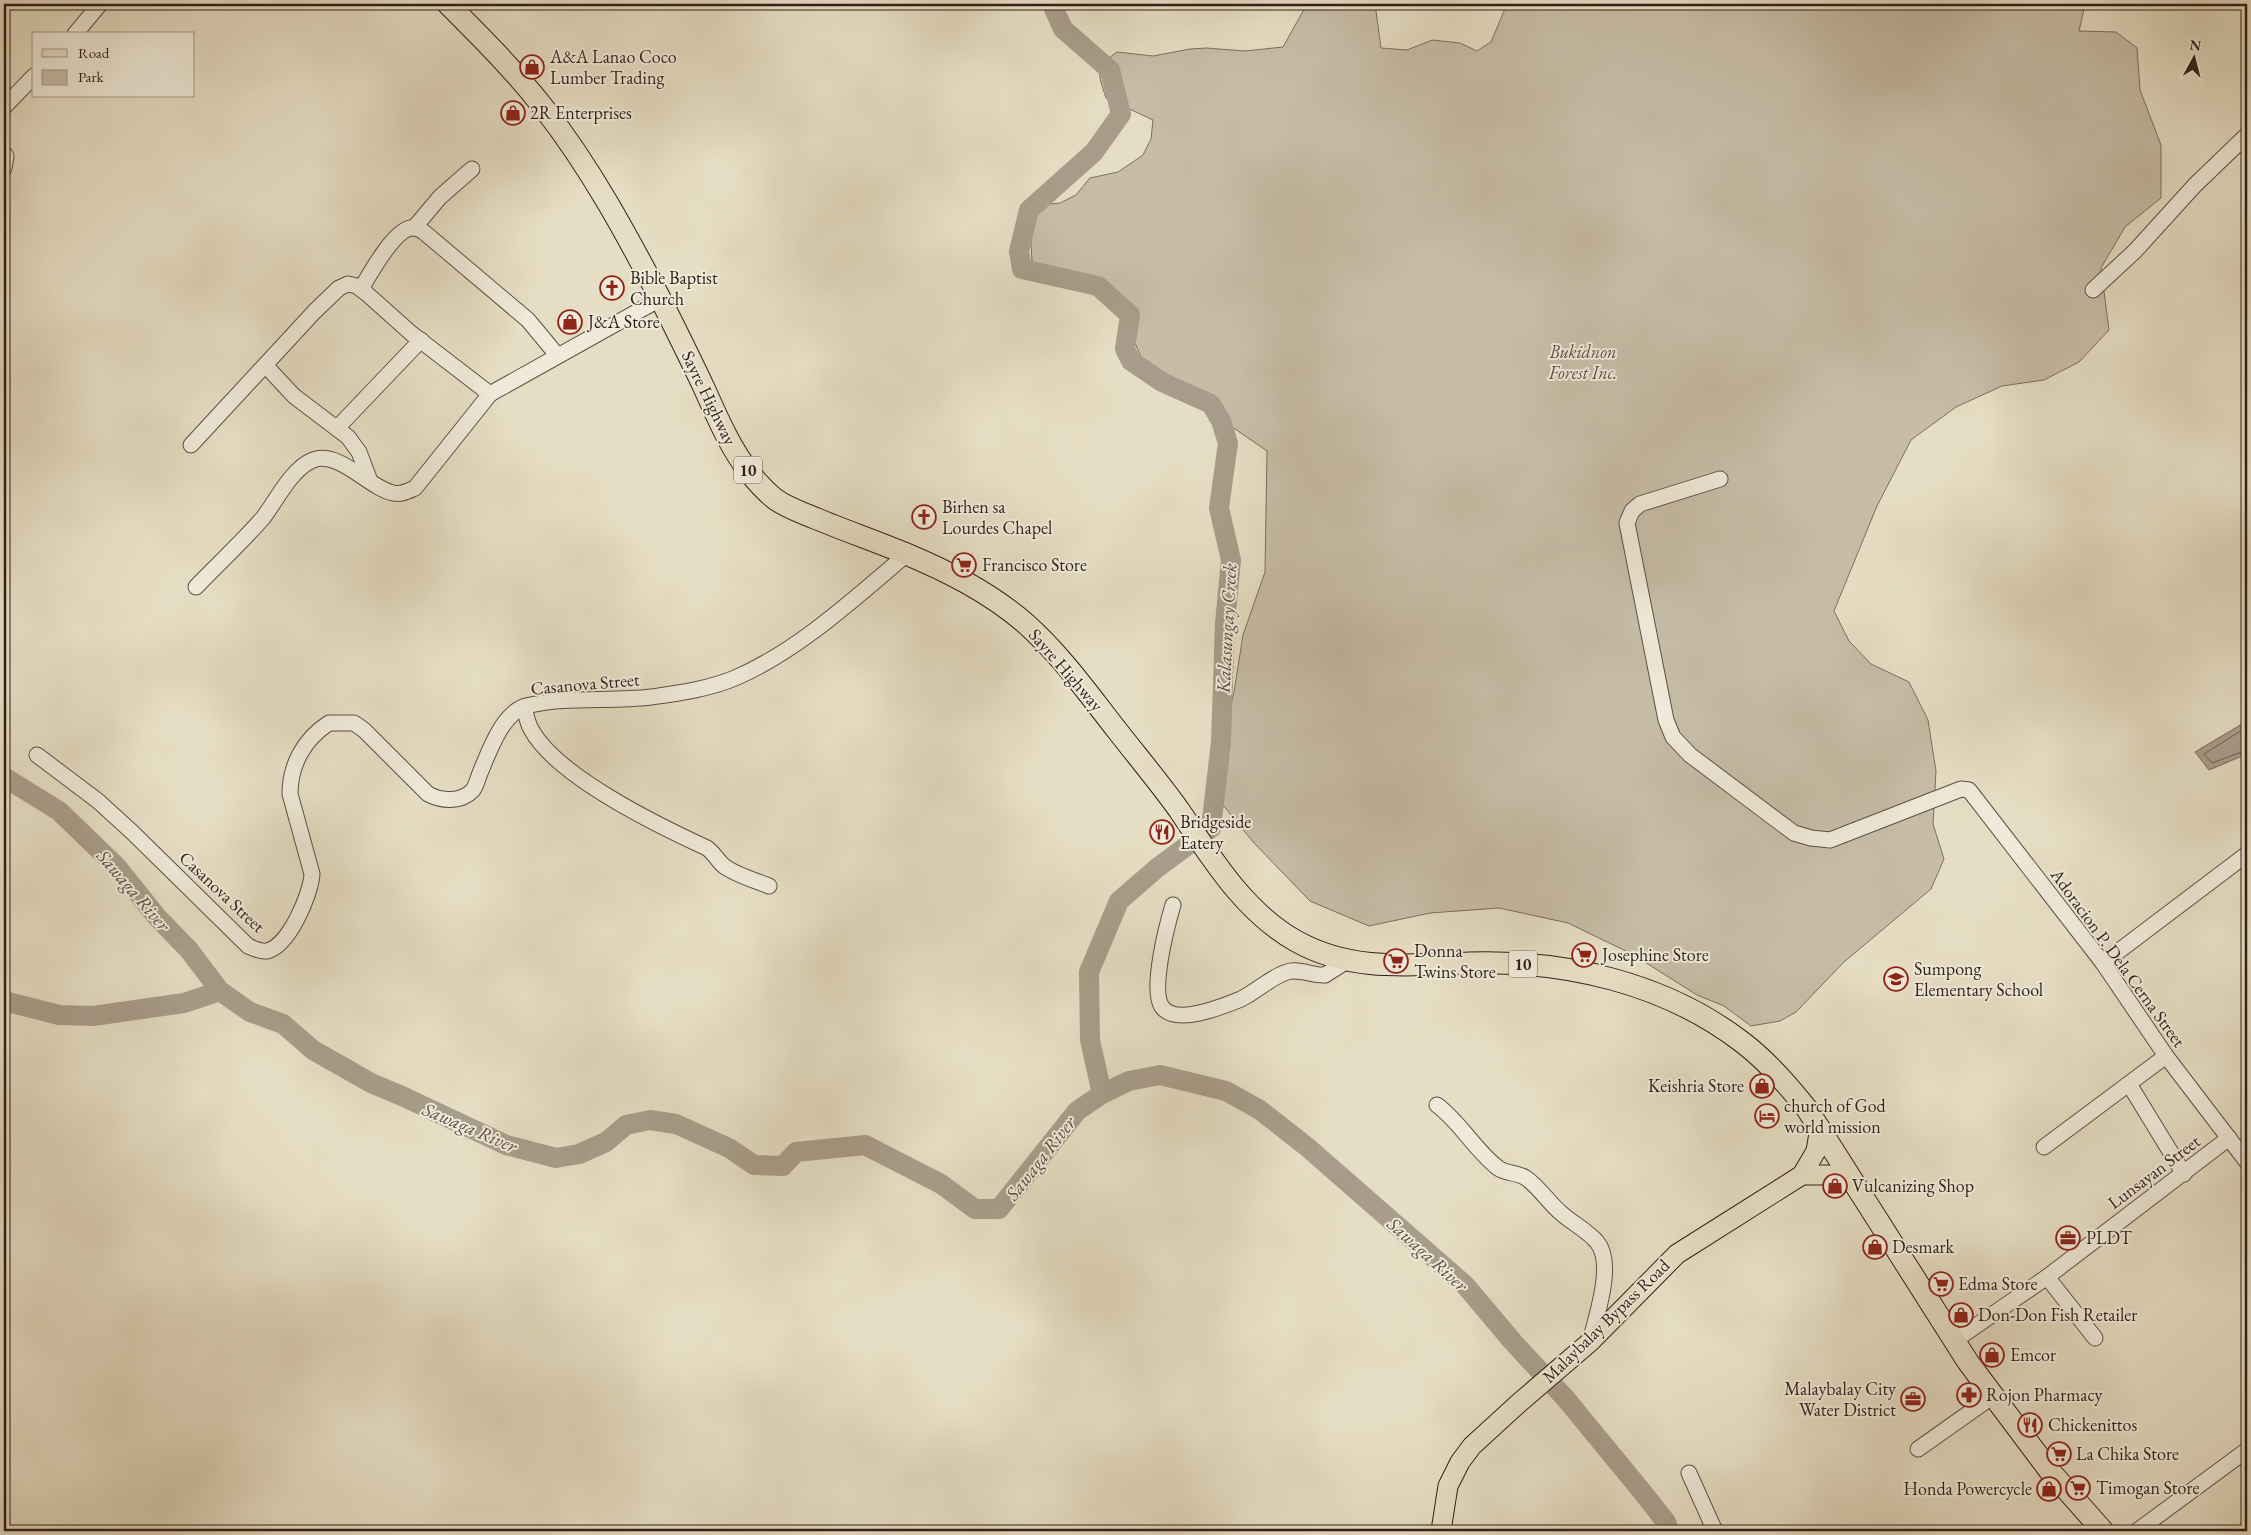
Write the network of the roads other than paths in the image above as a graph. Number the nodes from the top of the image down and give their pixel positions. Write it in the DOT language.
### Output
graph roads {
  1 [pos="100,4"];
  2 [pos="448,4"];
  3 [pos="78,32"];
  4 [pos="32,78"];
  5 [pos="4,107"];
  6 [pos="2247,135"];
  7 [pos="4,153"];
  8 [pos="4,168"];
  9 [pos="472,169"];
  10 [pos="414,228"];
  11 [pos="361,289"];
  12 [pos="2093,290"];
  13 [pos="660,299"];
  14 [pos="421,340"];
  15 [pos="557,356"];
  16 [pos="266,366"];
  17 [pos="490,394"];
  18 [pos="338,427"];
  19 [pos="191,445"];
  20 [pos="1720,479"];
  21 [pos="370,481"];
  22 [pos="907,554"];
  23 [pos="196,587"];
  24 [pos="524,707"];
  25 [pos="38,755"];
  26 [pos="2247,854"];
  27 [pos="769,886"];
  28 [pos="1173,905"];
  29 [pos="1347,961"];
  30 [pos="2103,963"];
  31 [pos="2166,1056"];
  32 [pos="2128,1084"];
  33 [pos="1437,1105"];
  34 [pos="1820,1127"];
  35 [pos="2229,1138"];
  36 [pos="2044,1147"];
  37 [pos="2247,1162"];
  38 [pos="2184,1174"];
  39 [pos="1802,1175"];
  40 [pos="1855,1184"];
  41 [pos="2047,1276"];
  42 [pos="2095,1338"];
  43 [pos="1954,1340"];
  44 [pos="1584,1347"];
  45 [pos="1993,1396"];
  46 [pos="1918,1449"];
  47 [pos="2247,1450"];
  48 [pos="1689,1473"];
  49 [pos="1441,1531"];
  50 [pos="1715,1531"];
  51 [pos="2102,1531"];
  52 [pos="2137,1531"];
  1 -- 3 [label="street"];
  2 -- 13 [label="highway, Sayre Highway / 10"];
  4 -- 5 [label="street"];
  6 -- 12 [label="street"];
  7 -- 8 [label="street"];
  9 -- 10 [label="street"];
  10 -- 11 [label="street"];
  10 -- 15 [label="street"];
  11 -- 14 [label="street"];
  11 -- 16 [label="street"];
  13 -- 15 [label="street"];
  13 -- 22 [label="highway, Sayre Highway / 10"];
  14 -- 17 [label="street"];
  14 -- 18 [label="street"];
  15 -- 17 [label="street"];
  16 -- 18 [label="street"];
  16 -- 19 [label="street"];
  17 -- 21 [label="street"];
  18 -- 21 [label="street"];
  20 -- 30 [label="street, Adoracion P. Dela Cerna Street"];
  21 -- 23 [label="street"];
  22 -- 24 [label="street, Casanova Street"];
  22 -- 29 [label="highway, Sayre Highway / 10"];
  24 -- 25 [label="street, Casanova Street"];
  24 -- 27 [label="street"];
  26 -- 30 [label="street"];
  28 -- 29 [label="street"];
  29 -- 34 [label="highway, Sayre Highway / 10"];
  30 -- 31 [label="street, Adoracion P. Dela Cerna Street"];
  31 -- 32 [label="street"];
  31 -- 35 [label="street, Adoracion P. Dela Cerna Street"];
  32 -- 36 [label="street"];
  32 -- 38 [label="street"];
  33 -- 44 [label="street"];
  34 -- 39 [label="main road, Malaybalay Bypass Road"];
  34 -- 40 [label="highway, 10"];
  35 -- 37 [label="street, Adoracion P. Dela Cerna Street"];
  35 -- 38 [label="street, Lunsayan Street"];
  38 -- 41 [label="street, Lunsayan Street"];
  39 -- 40 [label="main road"];
  39 -- 44 [label="main road, Malaybalay Bypass Road"];
  40 -- 43 [label="highway, 10"];
  41 -- 42 [label="street"];
  41 -- 43 [label="street, Lunsayan Street"];
  43 -- 45 [label="highway, 10"];
  44 -- 49 [label="main road, Malaybalay Bypass Road"];
  45 -- 46 [label="street"];
  45 -- 51 [label="highway, 10"];
  47 -- 52 [label="street"];
  48 -- 50 [label="street"];
}
